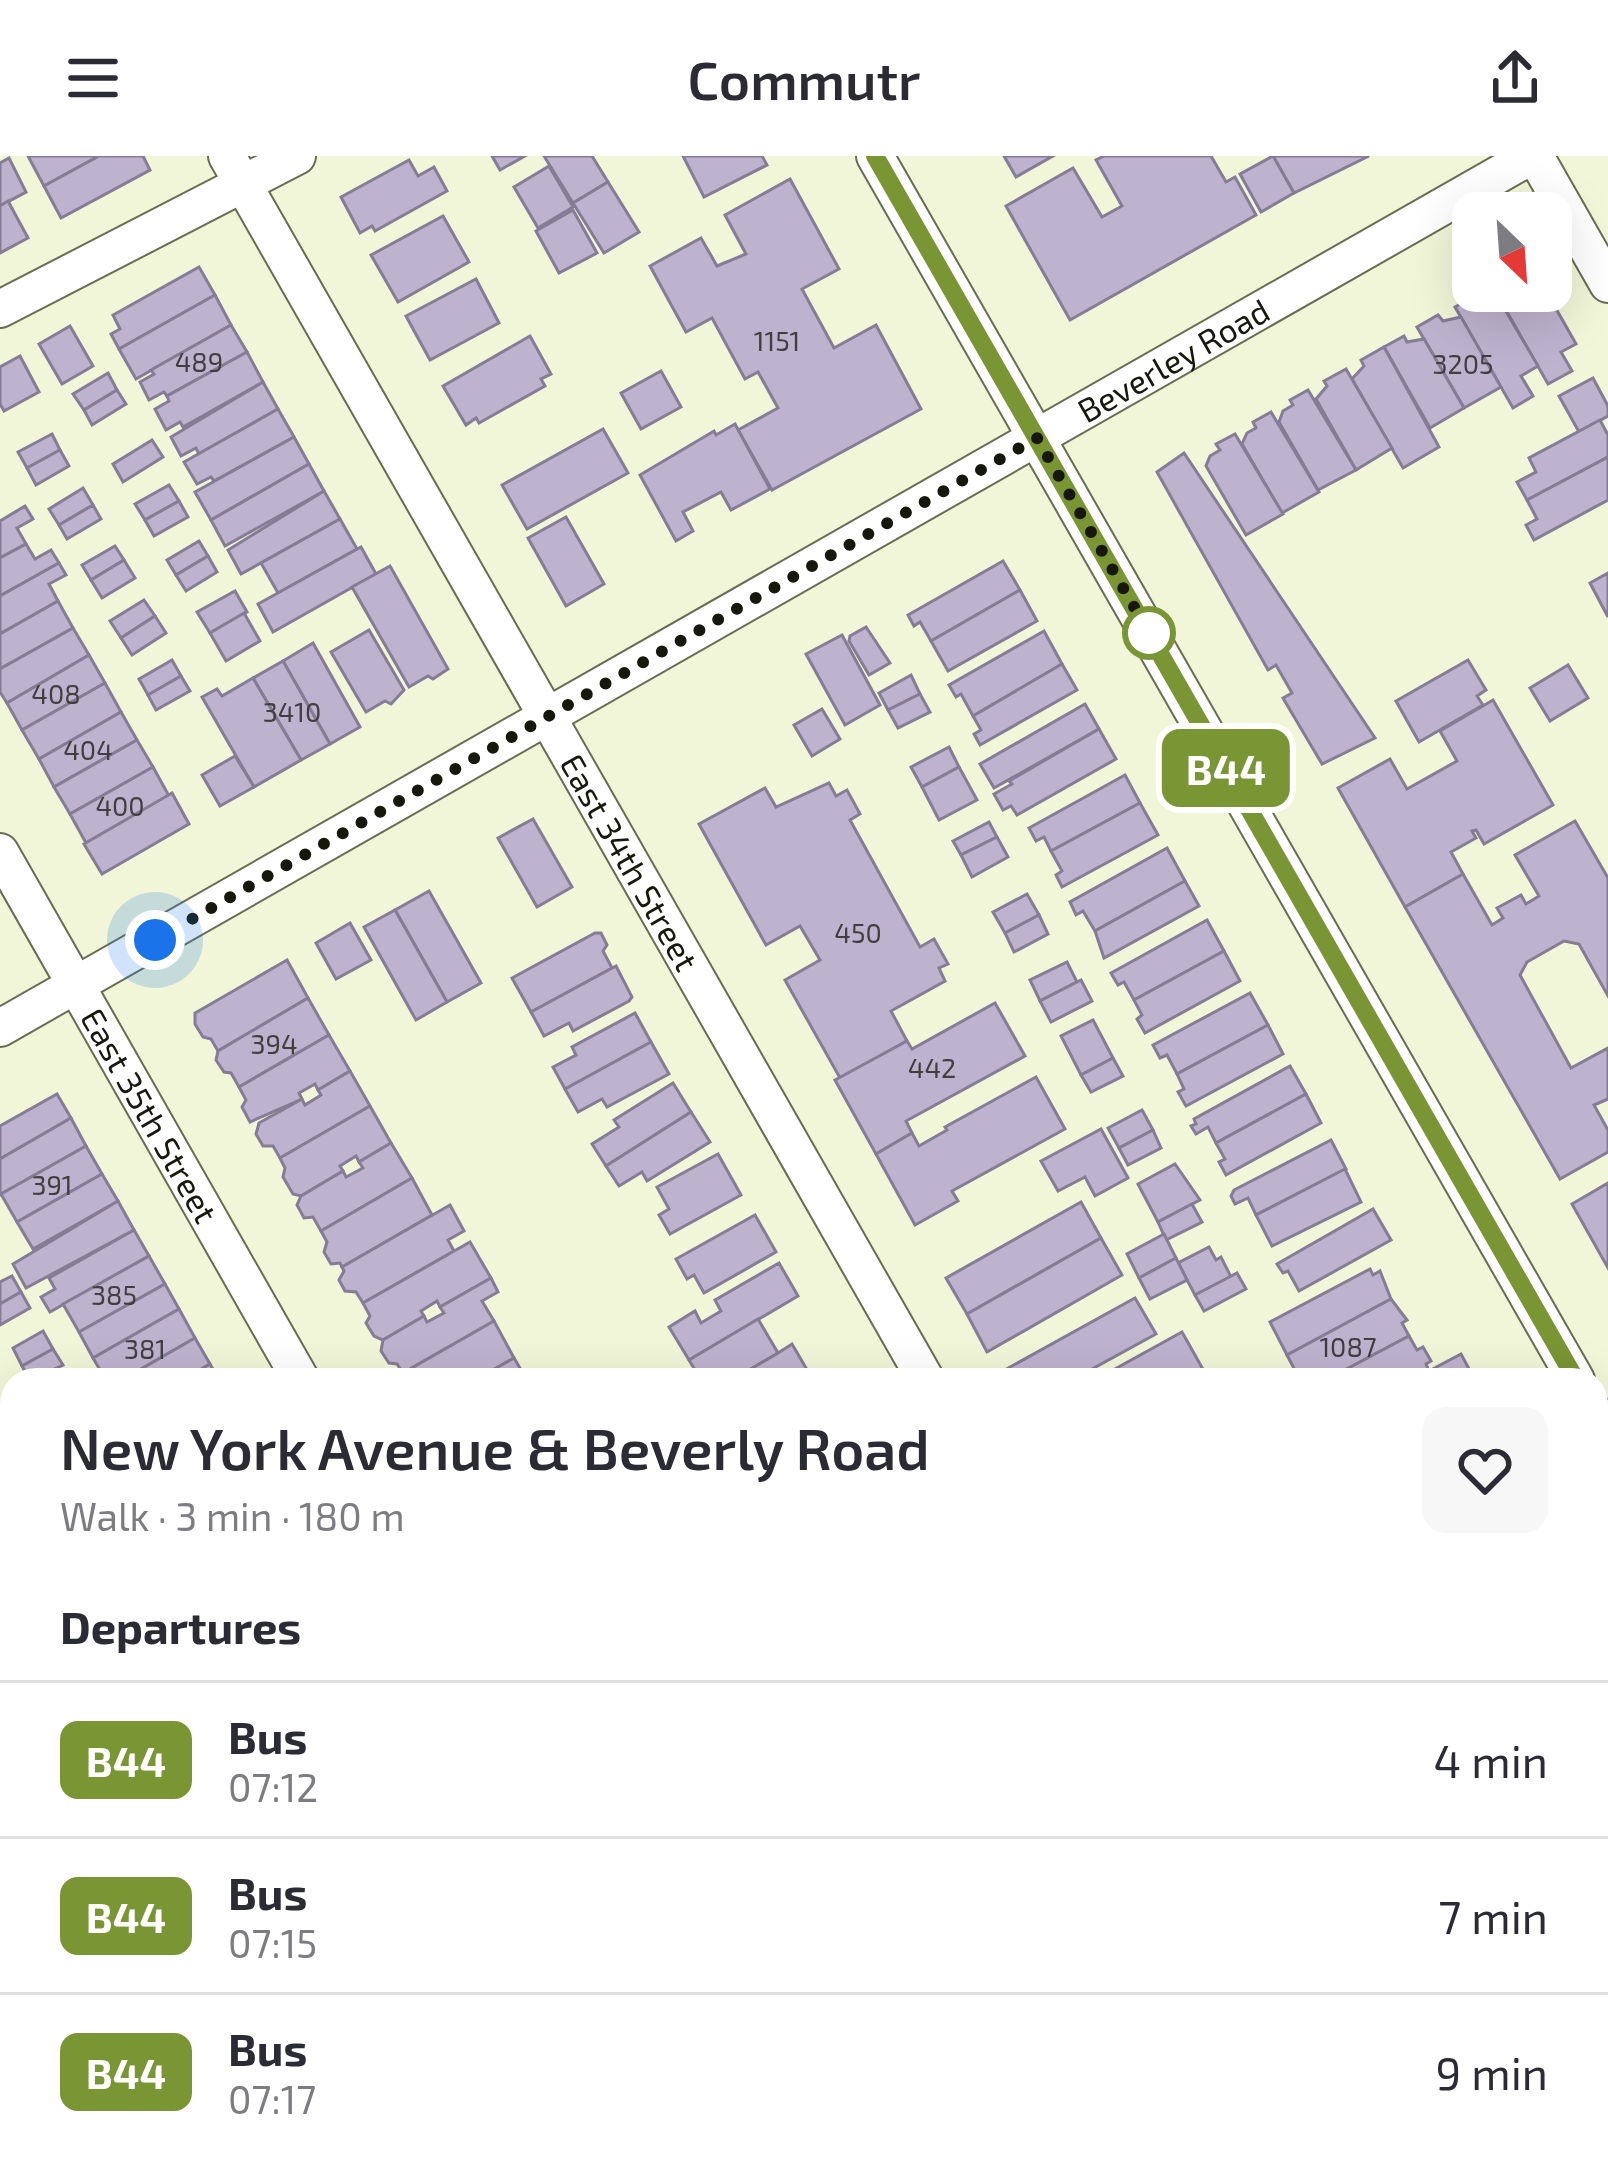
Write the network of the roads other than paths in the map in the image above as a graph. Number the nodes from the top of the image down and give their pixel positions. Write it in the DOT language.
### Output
graph roads {
  1 [pos="297,156"];
  2 [pos="875,156"];
  3 [pos="1533,156"];
  4 [pos="235,170"];
  5 [pos="1608,284"];
  6 [pos="0,309"];
  7 [pos="1037,438"];
  8 [pos="547,717"];
  9 [pos="0,851"];
  10 [pos="76,985"];
  11 [pos="0,1028"];
  12 [pos="294,1368"];
  13 [pos="919,1368"];
  14 [pos="1569,1368"];
  1 -- 4 [label="street"];
  2 -- 7 [label="street"];
  3 -- 5 [label="street"];
  3 -- 7 [label="street, Beverley Road"];
  4 -- 6 [label="street"];
  4 -- 8 [label="street, East 34th Street"];
  7 -- 8 [label="street, Beverley Road"];
  7 -- 14 [label="street"];
  8 -- 10 [label="street, Beverley Road"];
  8 -- 13 [label="street, East 34th Street"];
  9 -- 10 [label="street, East 35th Street"];
  10 -- 11 [label="street, Beverley Road"];
  10 -- 12 [label="street, East 35th Street"];
}
